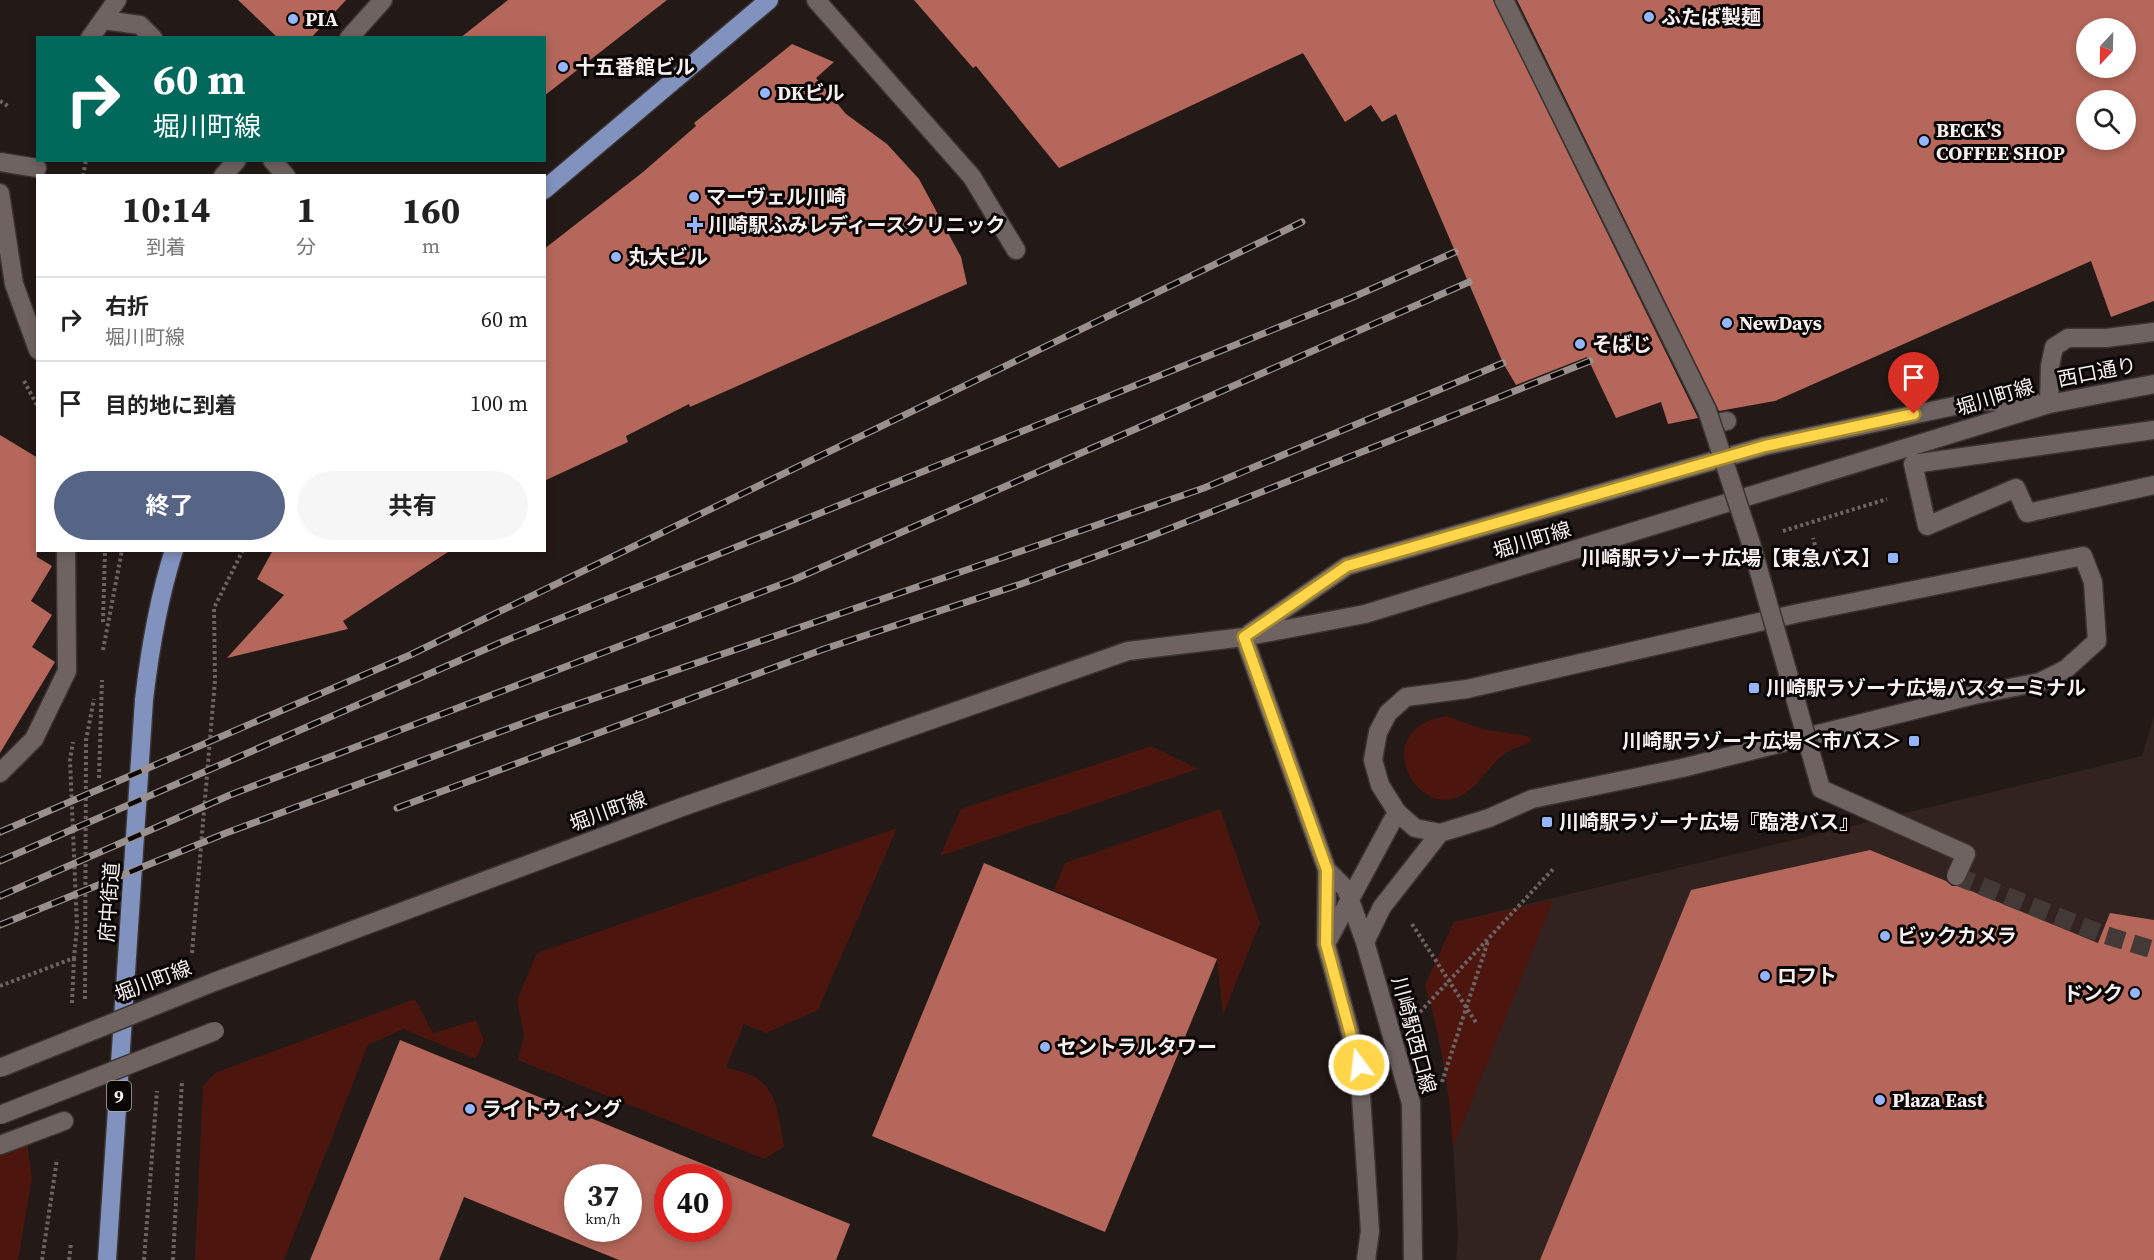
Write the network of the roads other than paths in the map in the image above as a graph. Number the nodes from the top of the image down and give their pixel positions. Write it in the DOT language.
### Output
graph roads {
  1 [pos="117,0"];
  2 [pos="383,0"];
  3 [pos="769,0"];
  4 [pos="816,0"];
  5 [pos="1504,0"];
  6 [pos="103,20"];
  7 [pos="91,36"];
  8 [pos="151,36"];
  9 [pos="351,36"];
  10 [pos="0,162"];
  11 [pos="235,162"];
  12 [pos="274,162"];
  13 [pos="38,168"];
  14 [pos="225,174"];
  15 [pos="284,174"];
  16 [pos="546,188"];
  17 [pos="0,193"];
  18 [pos="1016,250"];
  19 [pos="2154,332"];
  20 [pos="36,344"];
  21 [pos="2154,384"];
  22 [pos="2049,404"];
  23 [pos="2154,430"];
  24 [pos="2154,485"];
  25 [pos="66,552"];
  26 [pos="173,552"];
  27 [pos="1244,637"];
  28 [pos="0,773"];
  29 [pos="1397,812"];
  30 [pos="1440,833"];
  31 [pos="1327,870"];
  32 [pos="1956,876"];
  33 [pos="1350,900"];
  34 [pos="1365,942"];
  35 [pos="1326,944"];
  36 [pos="215,1030"];
  37 [pos="0,1068"];
  38 [pos="0,1115"];
  39 [pos="64,1120"];
  40 [pos="0,1145"];
  41 [pos="107,1260"];
  42 [pos="1366,1260"];
  43 [pos="1413,1260"];
  1 -- 6 [label="street"];
  2 -- 9 [label="street"];
  3 -- 16 [label="main road"];
  4 -- 18 [label="street"];
  5 -- 32 [label="street, bridge"];
  6 -- 7 [label="street"];
  6 -- 8 [label="street"];
  10 -- 13 [label="street"];
  11 -- 14 [label="street"];
  12 -- 15 [label="street"];
  17 -- 20 [label="street"];
  19 -- 22 [label="street"];
  21 -- 22 [label="street, 西口通り"];
  22 -- 27 [label="street, 堀川町線"];
  22 -- 27 [label="street, 堀川町線"];
  23 -- 24 [label="street"];
  25 -- 28 [label="street"];
  26 -- 41 [label="main road, 府中街道 / 9"];
  27 -- 31 [label="street, 川崎駅西口線"];
  27 -- 37 [label="street, 堀川町線, bridge"];
  29 -- 30 [label="street"];
  29 -- 30 [label="street"];
  29 -- 33 [label="street"];
  30 -- 34 [label="street"];
  31 -- 33 [label="street, 川崎駅西口線"];
  31 -- 35 [label="street, 川崎駅西口線"];
  33 -- 34 [label="street, 川崎駅西口線"];
  33 -- 35 [label="street"];
  34 -- 43 [label="street, 川崎駅西口線"];
  35 -- 42 [label="street, 川崎駅西口線"];
  36 -- 38 [label="street, bridge"];
  39 -- 40 [label="street"];
}
